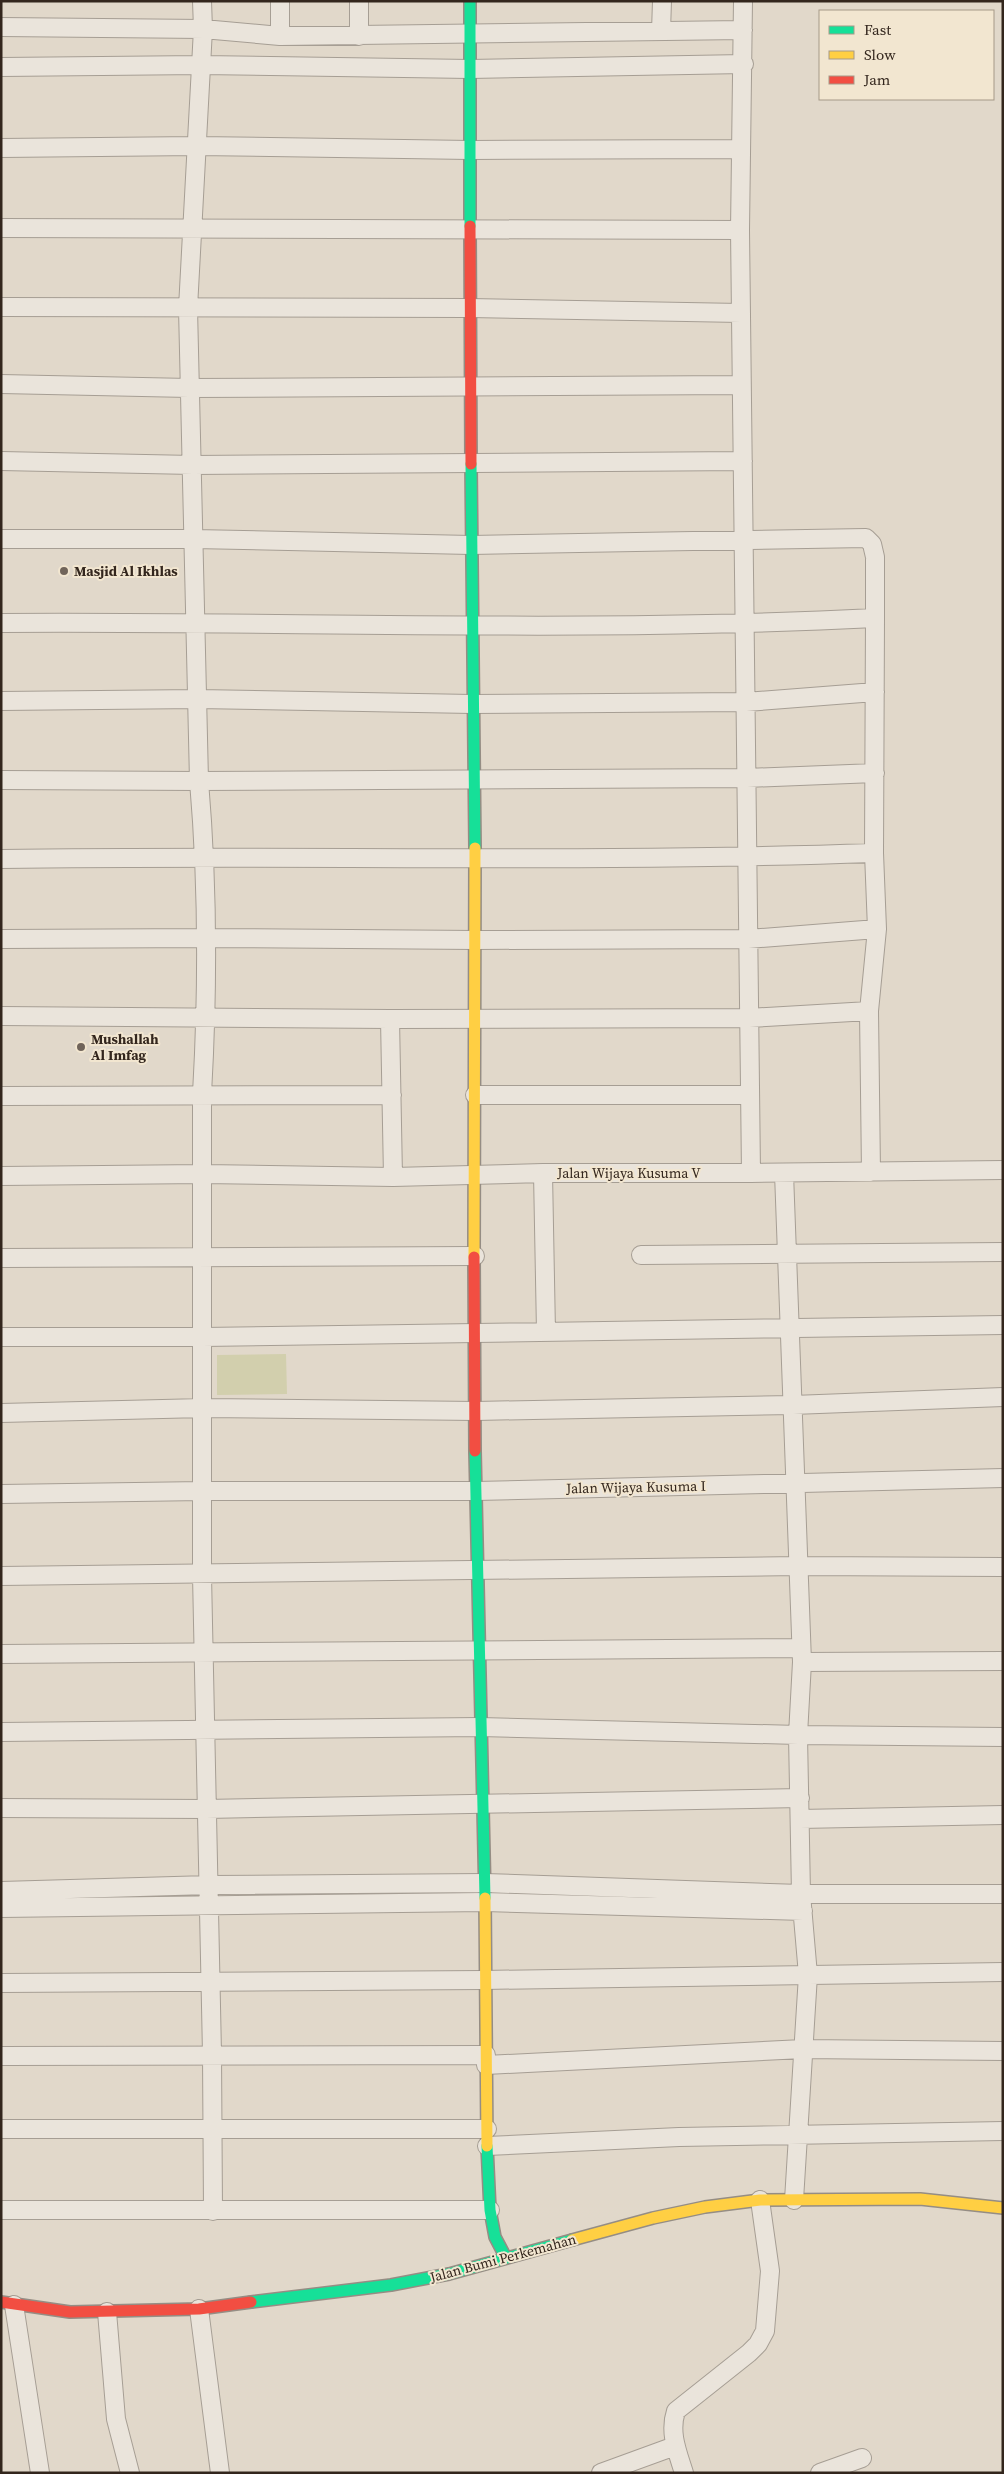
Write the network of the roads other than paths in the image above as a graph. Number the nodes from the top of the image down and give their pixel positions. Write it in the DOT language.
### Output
graph roads {
  1 [pos="202,1"];
  2 [pos="280,1"];
  3 [pos="359,1"];
  4 [pos="470,1"];
  5 [pos="662,1"];
  6 [pos="744,1"];
  7 [pos="1,28"];
  8 [pos="203,29"];
  9 [pos="743,30"];
  10 [pos="661,31"];
  11 [pos="470,33"];
  12 [pos="280,36"];
  13 [pos="359,36"];
  14 [pos="744,64"];
  15 [pos="201,65"];
  16 [pos="1,67"];
  17 [pos="470,69"];
  18 [pos="196,146"];
  19 [pos="1,148"];
  20 [pos="740,149"];
  21 [pos="470,150"];
  22 [pos="192,227"];
  23 [pos="1,228"];
  24 [pos="470,230"];
  25 [pos="740,230"];
  26 [pos="1,307"];
  27 [pos="188,308"];
  28 [pos="470,308"];
  29 [pos="741,313"];
  30 [pos="1,384"];
  31 [pos="471,385"];
  32 [pos="741,385"];
  33 [pos="189,388"];
  34 [pos="1,461"];
  35 [pos="471,462"];
  36 [pos="743,462"];
  37 [pos="193,464"];
  38 [pos="744,538"];
  39 [pos="1,539"];
  40 [pos="194,539"];
  41 [pos="471,545"];
  42 [pos="875,618"];
  43 [pos="196,622"];
  44 [pos="1,623"];
  45 [pos="745,625"];
  46 [pos="471,626"];
  47 [pos="875,692"];
  48 [pos="198,699"];
  49 [pos="1,701"];
  50 [pos="746,702"];
  51 [pos="472,704"];
  52 [pos="875,773"];
  53 [pos="746,778"];
  54 [pos="1,780"];
  55 [pos="474,780"];
  56 [pos="199,781"];
  57 [pos="874,853"];
  58 [pos="205,857"];
  59 [pos="747,857"];
  60 [pos="475,858"];
  61 [pos="1,859"];
  62 [pos="877,929"];
  63 [pos="207,938"];
  64 [pos="1,939"];
  65 [pos="748,939"];
  66 [pos="476,940"];
  67 [pos="869,1011"];
  68 [pos="1,1016"];
  69 [pos="206,1018"];
  70 [pos="473,1018"];
  71 [pos="749,1018"];
  72 [pos="390,1019"];
  73 [pos="202,1094"];
  74 [pos="392,1095"];
  75 [pos="475,1095"];
  76 [pos="750,1095"];
  77 [pos="1,1096"];
  78 [pos="1003,1170"];
  79 [pos="871,1172"];
  80 [pos="543,1173"];
  81 [pos="751,1173"];
  82 [pos="784,1173"];
  83 [pos="203,1174"];
  84 [pos="1,1176"];
  85 [pos="474,1176"];
  86 [pos="393,1177"];
  87 [pos="1003,1252"];
  88 [pos="787,1254"];
  89 [pos="641,1255"];
  90 [pos="475,1256"];
  91 [pos="202,1257"];
  92 [pos="1,1258"];
  93 [pos="1003,1325"];
  94 [pos="790,1328"];
  95 [pos="474,1332"];
  96 [pos="546,1332"];
  97 [pos="1,1336"];
  98 [pos="203,1336"];
  99 [pos="1003,1397"];
  100 [pos="793,1405"];
  101 [pos="203,1408"];
  102 [pos="476,1411"];
  103 [pos="1,1413"];
  104 [pos="1003,1478"];
  105 [pos="797,1483"];
  106 [pos="202,1491"];
  107 [pos="476,1491"];
  108 [pos="1,1494"];
  109 [pos="799,1566"];
  110 [pos="1003,1567"];
  111 [pos="478,1572"];
  112 [pos="202,1575"];
  113 [pos="1,1576"];
  114 [pos="478,1649"];
  115 [pos="203,1653"];
  116 [pos="1,1654"];
  117 [pos="802,1655"];
  118 [pos="1003,1661"];
  119 [pos="480,1727"];
  120 [pos="204,1729"];
  121 [pos="1,1732"];
  122 [pos="798,1736"];
  123 [pos="1003,1737"];
  124 [pos="800,1798"];
  125 [pos="484,1804"];
  126 [pos="1,1808"];
  127 [pos="206,1809"];
  128 [pos="1003,1815"];
  129 [pos="800,1819"];
  130 [pos="485,1883"];
  131 [pos="209,1885"];
  132 [pos="1,1891"];
  133 [pos="1003,1894"];
  134 [pos="485,1902"];
  135 [pos="802,1902"];
  136 [pos="209,1905"];
  137 [pos="1,1908"];
  138 [pos="1003,1972"];
  139 [pos="808,1975"];
  140 [pos="484,1980"];
  141 [pos="1,1982"];
  142 [pos="211,1982"];
  143 [pos="803,2049"];
  144 [pos="1003,2051"];
  145 [pos="212,2054"];
  146 [pos="1,2056"];
  147 [pos="486,2060"];
  148 [pos="1,2129"];
  149 [pos="212,2129"];
  150 [pos="1003,2131"];
  151 [pos="798,2135"];
  152 [pos="486,2138"];
  153 [pos="760,2200"];
  154 [pos="794,2200"];
  155 [pos="1003,2208"];
  156 [pos="1,2210"];
  157 [pos="490,2210"];
  158 [pos="213,2211"];
  159 [pos="506,2258"];
  160 [pos="7,2303"];
  161 [pos="199,2309"];
  162 [pos="107,2312"];
  163 [pos="675,2446"];
  164 [pos="862,2458"];
  165 [pos="40,2473"];
  166 [pos="130,2473"];
  167 [pos="220,2473"];
  168 [pos="601,2473"];
  169 [pos="684,2473"];
  170 [pos="820,2473"];
  1 -- 8 [label="street"];
  2 -- 12 [label="street"];
  3 -- 13 [label="street"];
  4 -- 11 [label="street"];
  5 -- 10 [label="street"];
  6 -- 9 [label="street"];
  7 -- 8 [label="street"];
  8 -- 12 [label="street"];
  8 -- 15 [label="street"];
  9 -- 10 [label="street"];
  9 -- 14 [label="street"];
  10 -- 11 [label="street"];
  11 -- 13 [label="street"];
  11 -- 17 [label="street"];
  12 -- 13 [label="street"];
  14 -- 17 [label="street"];
  14 -- 20 [label="street"];
  15 -- 16 [label="street"];
  15 -- 17 [label="street"];
  15 -- 18 [label="street"];
  17 -- 21 [label="street"];
  18 -- 19 [label="street"];
  18 -- 21 [label="street"];
  18 -- 22 [label="street"];
  20 -- 21 [label="street"];
  20 -- 25 [label="street"];
  21 -- 24 [label="street"];
  22 -- 23 [label="street"];
  22 -- 24 [label="street"];
  22 -- 27 [label="street"];
  24 -- 25 [label="street"];
  24 -- 28 [label="street"];
  25 -- 29 [label="street"];
  26 -- 27 [label="street"];
  27 -- 28 [label="street"];
  27 -- 33 [label="street"];
  28 -- 29 [label="street"];
  28 -- 31 [label="street"];
  29 -- 32 [label="street"];
  30 -- 33 [label="street"];
  31 -- 32 [label="street"];
  31 -- 33 [label="street"];
  31 -- 35 [label="street"];
  32 -- 36 [label="street"];
  33 -- 37 [label="street"];
  34 -- 37 [label="street"];
  35 -- 36 [label="street"];
  35 -- 37 [label="street"];
  35 -- 41 [label="street"];
  36 -- 38 [label="street"];
  37 -- 40 [label="street"];
  38 -- 41 [label="street"];
  38 -- 42 [label="street"];
  38 -- 45 [label="street"];
  39 -- 40 [label="street"];
  40 -- 41 [label="street"];
  40 -- 43 [label="street"];
  41 -- 46 [label="street"];
  42 -- 45 [label="street"];
  42 -- 47 [label="street"];
  43 -- 44 [label="street"];
  43 -- 46 [label="street"];
  43 -- 48 [label="street"];
  45 -- 46 [label="street"];
  45 -- 50 [label="street"];
  46 -- 51 [label="street"];
  47 -- 50 [label="street"];
  47 -- 52 [label="street"];
  48 -- 49 [label="street"];
  48 -- 51 [label="street"];
  48 -- 56 [label="street"];
  50 -- 51 [label="street"];
  50 -- 53 [label="street"];
  51 -- 55 [label="street"];
  52 -- 53 [label="street"];
  52 -- 57 [label="street"];
  53 -- 55 [label="street"];
  53 -- 59 [label="street"];
  54 -- 56 [label="street"];
  55 -- 56 [label="street"];
  55 -- 60 [label="street"];
  56 -- 58 [label="street"];
  57 -- 59 [label="street"];
  57 -- 62 [label="street"];
  58 -- 60 [label="street"];
  58 -- 61 [label="street"];
  58 -- 63 [label="street"];
  59 -- 60 [label="street"];
  59 -- 65 [label="street"];
  60 -- 66 [label="street"];
  62 -- 65 [label="street"];
  62 -- 67 [label="street"];
  63 -- 64 [label="street"];
  63 -- 66 [label="street"];
  63 -- 69 [label="street"];
  65 -- 66 [label="street"];
  65 -- 71 [label="street"];
  66 -- 70 [label="street"];
  67 -- 71 [label="street"];
  67 -- 79 [label="street"];
  68 -- 69 [label="street"];
  69 -- 72 [label="street"];
  69 -- 73 [label="street"];
  70 -- 71 [label="street"];
  70 -- 72 [label="street"];
  70 -- 75 [label="street"];
  71 -- 76 [label="street"];
  72 -- 74 [label="street"];
  73 -- 74 [label="street"];
  73 -- 77 [label="street"];
  73 -- 83 [label="street"];
  74 -- 86 [label="street"];
  75 -- 76 [label="street"];
  75 -- 85 [label="street"];
  76 -- 81 [label="street"];
  78 -- 79 [label="street, Jalan Wijaya Kusuma V"];
  79 -- 82 [label="street, Jalan Wijaya Kusuma V"];
  80 -- 81 [label="street, Jalan Wijaya Kusuma V"];
  80 -- 85 [label="street, Jalan Wijaya Kusuma V"];
  80 -- 96 [label="street"];
  81 -- 82 [label="street, Jalan Wijaya Kusuma V"];
  82 -- 88 [label="street"];
  83 -- 84 [label="street, Jalan Wijaya Kusuma V"];
  83 -- 86 [label="street, Jalan Wijaya Kusuma V"];
  83 -- 91 [label="street"];
  85 -- 86 [label="street, Jalan Wijaya Kusuma V"];
  85 -- 90 [label="street"];
  87 -- 88 [label="street"];
  88 -- 89 [label="street"];
  88 -- 94 [label="street"];
  90 -- 91 [label="street"];
  90 -- 95 [label="street"];
  91 -- 92 [label="street"];
  91 -- 98 [label="street"];
  93 -- 94 [label="street"];
  94 -- 96 [label="street"];
  94 -- 100 [label="street"];
  95 -- 96 [label="street"];
  95 -- 98 [label="street"];
  95 -- 102 [label="street"];
  97 -- 98 [label="street"];
  98 -- 101 [label="street"];
  99 -- 100 [label="street"];
  100 -- 102 [label="street"];
  100 -- 105 [label="street"];
  101 -- 102 [label="street"];
  101 -- 103 [label="street"];
  101 -- 106 [label="street"];
  102 -- 107 [label="street"];
  104 -- 105 [label="street, Jalan Wijaya Kusuma I"];
  105 -- 107 [label="street, Jalan Wijaya Kusuma I"];
  105 -- 109 [label="street"];
  106 -- 107 [label="street, Jalan Wijaya Kusuma I"];
  106 -- 108 [label="street, Jalan Wijaya Kusuma I"];
  106 -- 112 [label="street"];
  107 -- 111 [label="street"];
  109 -- 110 [label="street"];
  109 -- 111 [label="street"];
  109 -- 117 [label="street"];
  111 -- 112 [label="street"];
  111 -- 114 [label="street"];
  112 -- 113 [label="street"];
  112 -- 115 [label="street"];
  114 -- 115 [label="street"];
  114 -- 117 [label="street"];
  114 -- 119 [label="street"];
  115 -- 116 [label="street"];
  115 -- 120 [label="street"];
  117 -- 118 [label="street"];
  117 -- 122 [label="street"];
  119 -- 120 [label="street"];
  119 -- 122 [label="street"];
  119 -- 125 [label="street"];
  120 -- 121 [label="street"];
  120 -- 127 [label="street"];
  122 -- 123 [label="street"];
  122 -- 124 [label="street"];
  124 -- 125 [label="street"];
  124 -- 129 [label="street"];
  125 -- 127 [label="street"];
  125 -- 130 [label="street"];
  126 -- 127 [label="street"];
  127 -- 131 [label="street"];
  128 -- 129 [label="street"];
  129 -- 135 [label="street"];
  130 -- 131 [label="street"];
  130 -- 134 [label="street"];
  130 -- 135 [label="street"];
  131 -- 132 [label="street"];
  131 -- 136 [label="street"];
  133 -- 135 [label="street"];
  134 -- 135 [label="street"];
  134 -- 136 [label="street"];
  134 -- 140 [label="street"];
  135 -- 139 [label="street"];
  136 -- 137 [label="street"];
  136 -- 142 [label="street"];
  138 -- 139 [label="street"];
  139 -- 140 [label="street"];
  139 -- 143 [label="street"];
  140 -- 142 [label="street"];
  140 -- 147 [label="street"];
  141 -- 142 [label="street"];
  142 -- 145 [label="street"];
  143 -- 144 [label="street"];
  143 -- 147 [label="street"];
  143 -- 151 [label="street"];
  145 -- 146 [label="street"];
  145 -- 147 [label="street"];
  145 -- 149 [label="street"];
  147 -- 152 [label="street"];
  148 -- 149 [label="street"];
  149 -- 152 [label="street"];
  149 -- 158 [label="street"];
  150 -- 151 [label="street"];
  151 -- 152 [label="street"];
  151 -- 154 [label="street"];
  152 -- 157 [label="street"];
  153 -- 154 [label="street, Jalan Bumi Perkemahan"];
  153 -- 159 [label="street, Jalan Bumi Perkemahan"];
  153 -- 163 [label="street"];
  154 -- 155 [label="street, Jalan Bumi Perkemahan"];
  156 -- 158 [label="street"];
  157 -- 158 [label="street"];
  157 -- 159 [label="street"];
  159 -- 161 [label="street, Jalan Bumi Perkemahan"];
  160 -- 162 [label="street, Jalan Bumi Perkemahan"];
  160 -- 165 [label="street"];
  161 -- 162 [label="street, Jalan Bumi Perkemahan"];
  161 -- 167 [label="street"];
  162 -- 166 [label="street"];
  163 -- 168 [label="street"];
  163 -- 169 [label="street"];
  164 -- 170 [label="street"];
}
